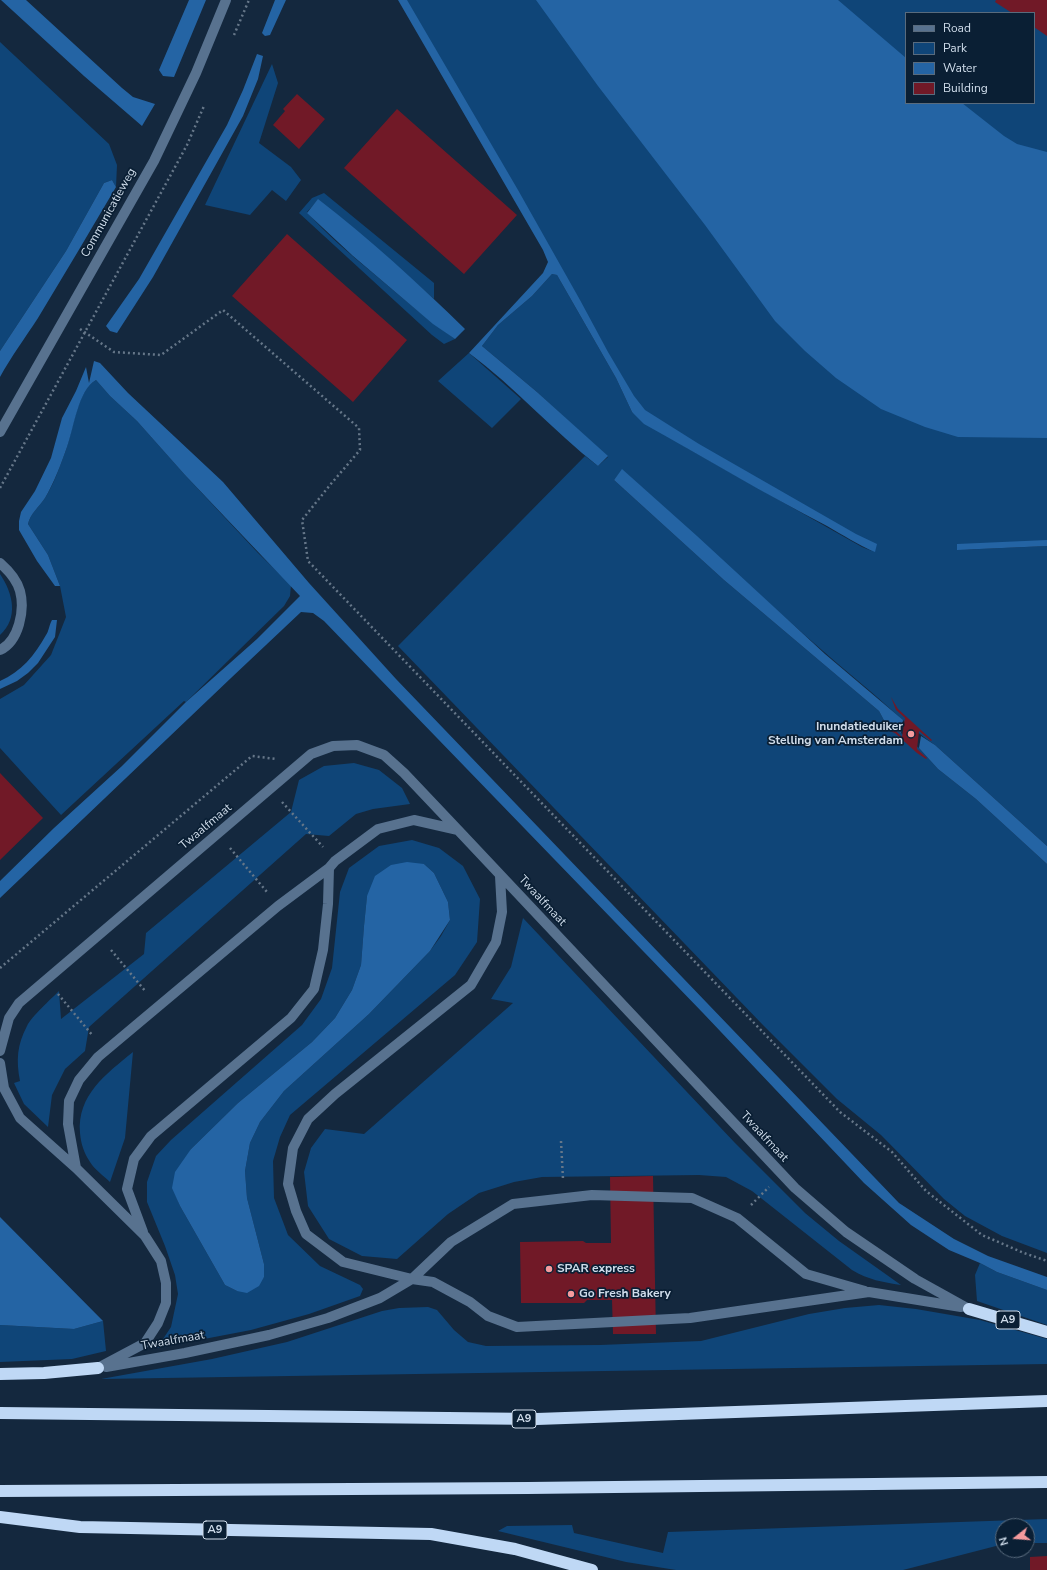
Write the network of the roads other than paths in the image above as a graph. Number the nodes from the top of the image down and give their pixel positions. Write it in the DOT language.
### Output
graph roads {
  1 [pos="226,0"];
  2 [pos="0,432"];
  3 [pos="0,563"];
  4 [pos="0,650"];
  5 [pos="458,830"];
  6 [pos="329,868"];
  7 [pos="500,876"];
  8 [pos="0,1051"];
  9 [pos="0,1063"];
  10 [pos="76,1168"];
  11 [pos="145,1236"];
  12 [pos="412,1280"];
  13 [pos="869,1292"];
  14 [pos="969,1309"];
  15 [pos="1047,1332"];
  16 [pos="98,1368"];
  17 [pos="0,1374"];
  18 [pos="1047,1402"];
  19 [pos="0,1412"];
  20 [pos="1047,1482"];
  21 [pos="0,1491"];
  22 [pos="0,1517"];
  23 [pos="592,1570"];
  1 -- 2 [label="street, Communicatieweg"];
  3 -- 4 [label="street"];
  5 -- 6 [label="street"];
  5 -- 7 [label="street, Twaalfmaat / A9"];
  5 -- 8 [label="street, Twaalfmaat / A9"];
  6 -- 10 [label="street"];
  6 -- 11 [label="street, Twaalfmaat / A9"];
  7 -- 12 [label="street, Twaalfmaat / A9"];
  7 -- 14 [label="street, Twaalfmaat / A9"];
  9 -- 10 [label="street, Twaalfmaat / A9"];
  10 -- 11 [label="street, Twaalfmaat / A9"];
  11 -- 16 [label="street, Twaalfmaat / A9"];
  12 -- 13 [label="street, Twaalfmaat / A9"];
  12 -- 13 [label="street, Twaalfmaat / A9"];
  12 -- 16 [label="street, Twaalfmaat / A9"];
  13 -- 14 [label="street, Twaalfmaat / A9"];
  14 -- 15 [label="highway, A9"];
  16 -- 17 [label="highway, A9"];
  18 -- 19 [label="highway, A9"];
  20 -- 21 [label="highway"];
  22 -- 23 [label="highway, A9"];
}
